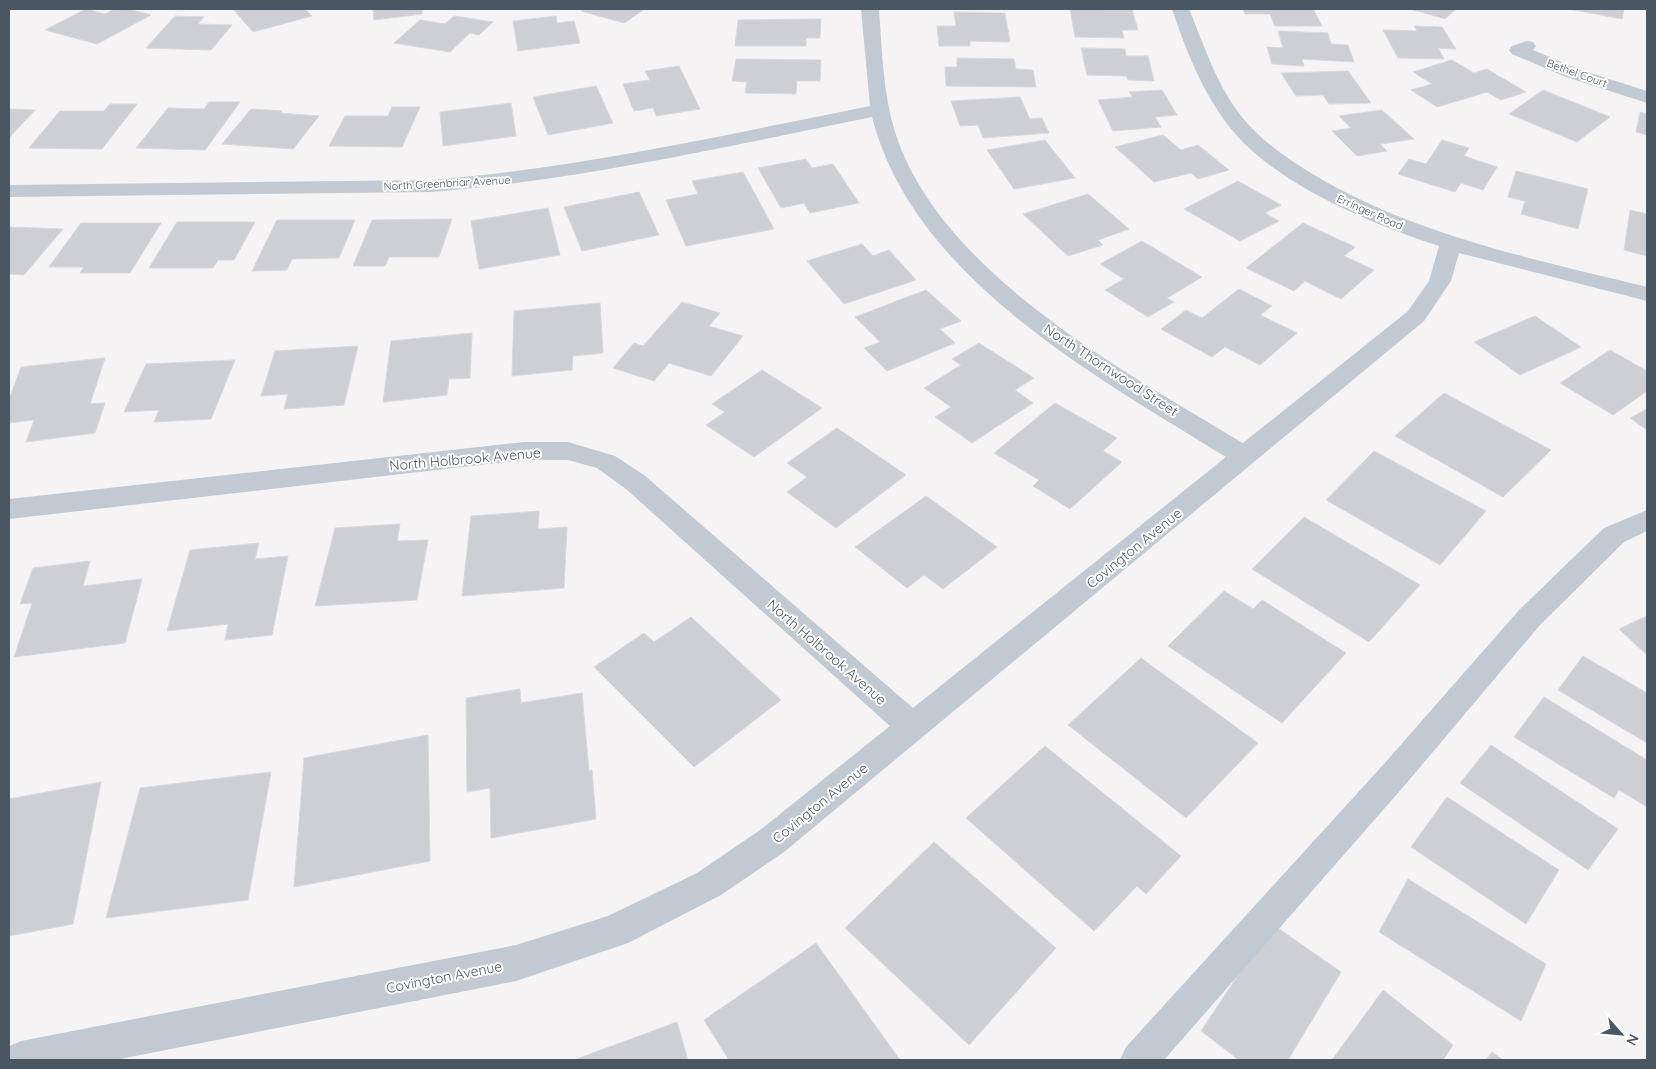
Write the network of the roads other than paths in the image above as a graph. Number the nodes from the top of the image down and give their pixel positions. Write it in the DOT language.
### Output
graph roads {
  1 [pos="870,9"];
  2 [pos="1180,9"];
  3 [pos="1527,46"];
  4 [pos="1647,97"];
  5 [pos="879,110"];
  6 [pos="9,191"];
  7 [pos="1452,244"];
  8 [pos="1647,294"];
  9 [pos="1246,457"];
  10 [pos="9,509"];
  11 [pos="1647,520"];
  12 [pos="913,727"];
  13 [pos="21,1060"];
  14 [pos="1139,1060"];
  1 -- 5 [label="street, North Thornwood Street"];
  2 -- 7 [label="street, Erringer Road"];
  3 -- 4 [label="street, Bethel Court"];
  5 -- 6 [label="street, North Greenbriar Avenue"];
  5 -- 9 [label="street, North Thornwood Street"];
  7 -- 8 [label="street, Erringer Road"];
  7 -- 9 [label="street, Covington Avenue"];
  9 -- 12 [label="street, Covington Avenue"];
  10 -- 12 [label="street, North Holbrook Avenue"];
  11 -- 14 [label="street"];
  12 -- 13 [label="street, Covington Avenue"];
}
